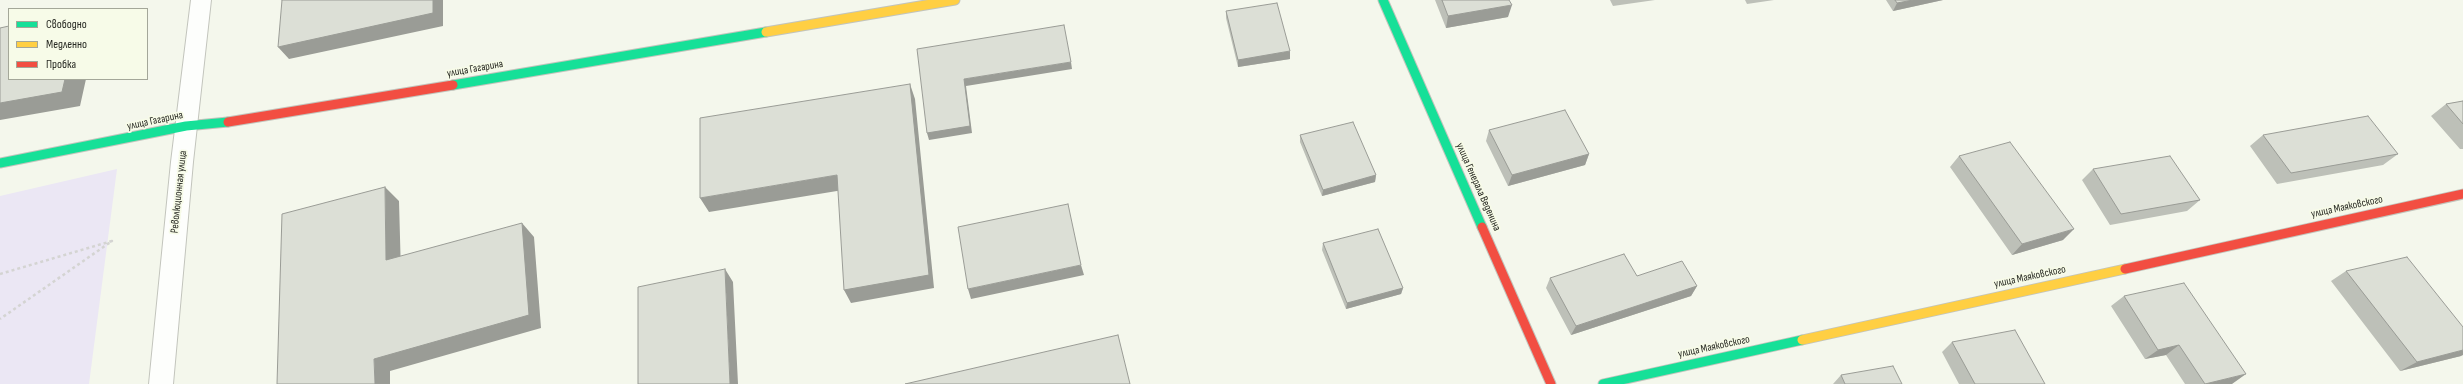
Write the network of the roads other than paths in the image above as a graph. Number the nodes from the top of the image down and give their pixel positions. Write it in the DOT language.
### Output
graph roads {
  1 [pos="201,0"];
  2 [pos="955,0"];
  3 [pos="1383,0"];
  4 [pos="186,126"];
  5 [pos="0,164"];
  6 [pos="2463,194"];
  7 [pos="161,384"];
  8 [pos="1551,384"];
  9 [pos="1603,384"];
  1 -- 4 [label="street, Революционная улица"];
  2 -- 4 [label="street, улица Гагарина"];
  3 -- 8 [label="street, улица Генерала Веденина"];
  4 -- 5 [label="street, улица Гагарина"];
  4 -- 7 [label="street, Революционная улица"];
  6 -- 9 [label="street, улица Маяковского"];
}
